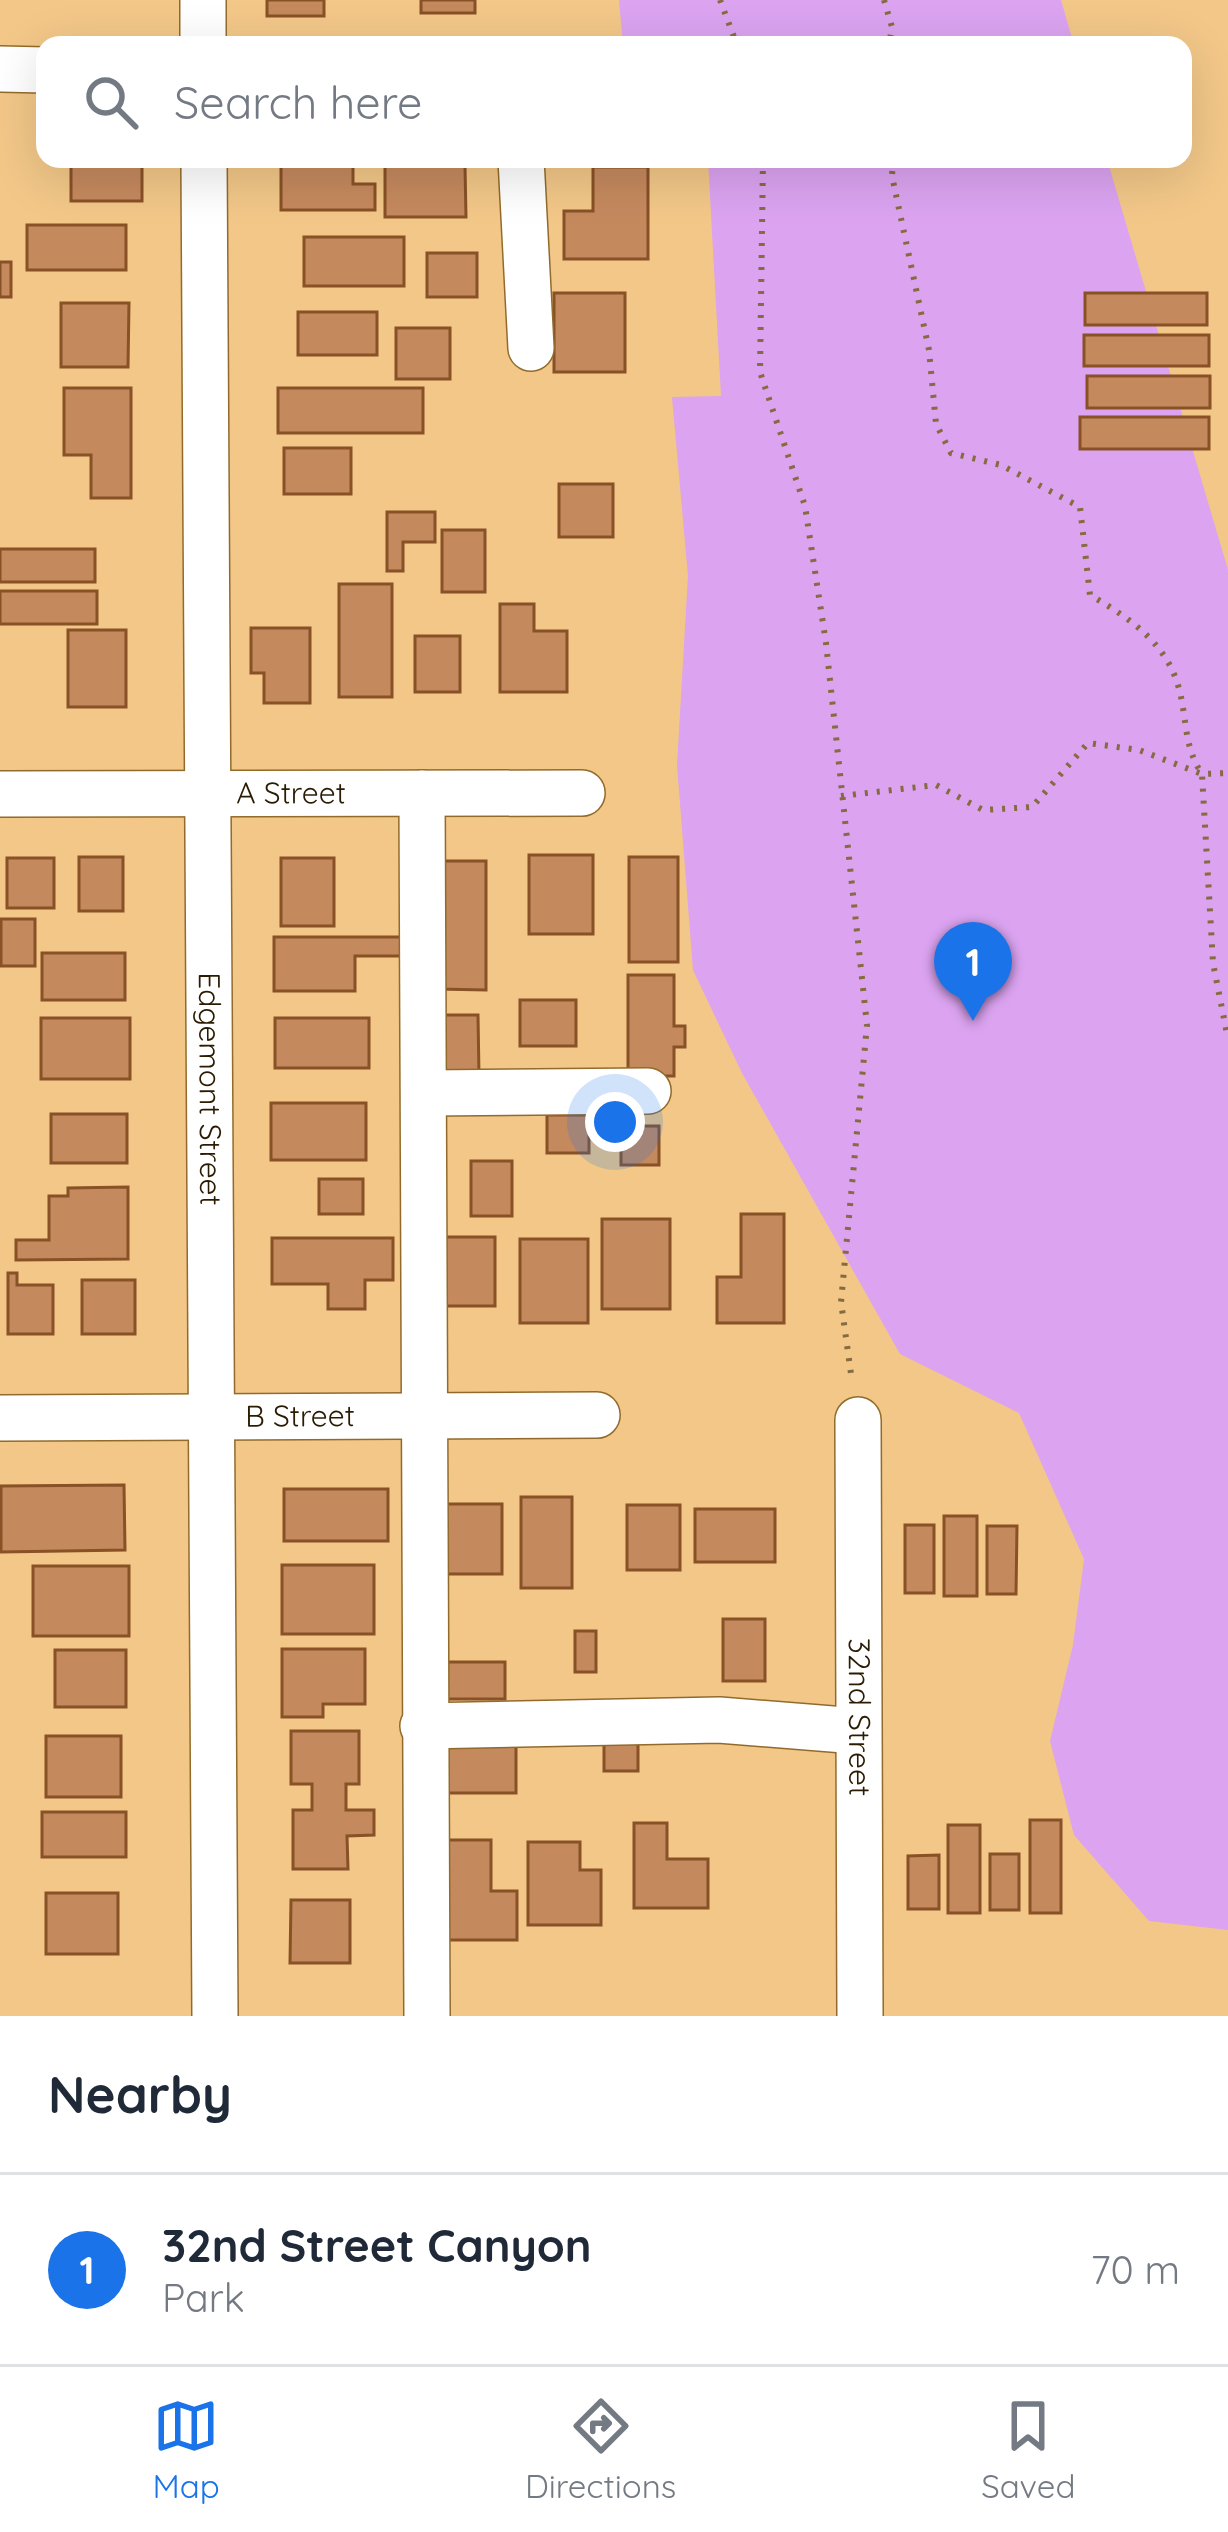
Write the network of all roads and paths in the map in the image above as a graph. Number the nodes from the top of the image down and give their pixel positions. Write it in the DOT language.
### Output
graph roads {
  1 [pos="202,0"];
  2 [pos="720,0"];
  3 [pos="884,0"];
  4 [pos="203,36"];
  5 [pos="733,36"];
  6 [pos="890,36"];
  7 [pos="0,69"];
  8 [pos="36,70"];
  9 [pos="204,168"];
  10 [pos="521,168"];
  11 [pos="763,168"];
  12 [pos="892,168"];
  13 [pos="531,348"];
  14 [pos="1228,773"];
  15 [pos="1202,774"];
  16 [pos="422,793"];
  17 [pos="582,793"];
  18 [pos="0,794"];
  19 [pos="204,794"];
  20 [pos="842,796"];
  21 [pos="1228,1039"];
  22 [pos="648,1091"];
  23 [pos="427,1093"];
  24 [pos="597,1415"];
  25 [pos="211,1417"];
  26 [pos="423,1417"];
  27 [pos="0,1418"];
  28 [pos="858,1420"];
  29 [pos="423,1726"];
  30 [pos="856,1730"];
  31 [pos="214,2016"];
  32 [pos="427,2016"];
  33 [pos="860,2016"];
  1 -- 4 [label="street"];
  2 -- 5 [label="path"];
  3 -- 6 [label="path"];
  7 -- 8 [label="street"];
  9 -- 19 [label="street, Edgemont Street"];
  10 -- 13 [label="street"];
  11 -- 20 [label="path"];
  12 -- 15 [label="path"];
  14 -- 15 [label="path"];
  15 -- 20 [label="path"];
  15 -- 21 [label="path"];
  16 -- 17 [label="street, A Street"];
  16 -- 19 [label="street, A Street"];
  16 -- 23 [label="street"];
  18 -- 19 [label="street, A Street"];
  19 -- 25 [label="street, Edgemont Street"];
  20 -- 28 [label="path"];
  22 -- 23 [label="street"];
  23 -- 26 [label="street"];
  24 -- 26 [label="street, B Street"];
  25 -- 26 [label="street, B Street"];
  25 -- 27 [label="street, B Street"];
  25 -- 31 [label="street, Edgemont Street"];
  26 -- 29 [label="street"];
  28 -- 30 [label="street, 32nd Street"];
  29 -- 30 [label="street"];
  29 -- 32 [label="street"];
  30 -- 33 [label="street, 32nd Street"];
}
